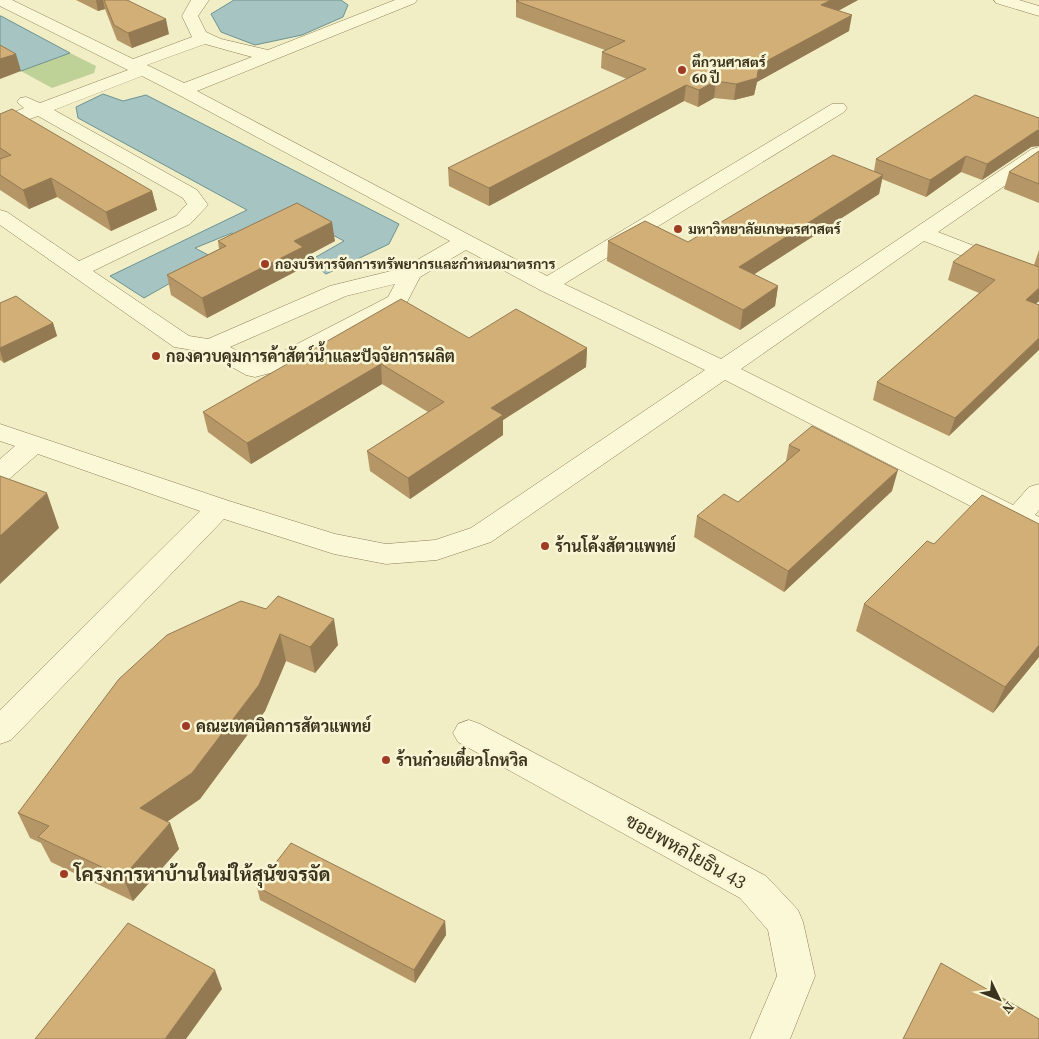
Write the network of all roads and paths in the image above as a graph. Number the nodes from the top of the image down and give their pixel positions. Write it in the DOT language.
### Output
graph roads {
  1 [pos="0,0"];
  2 [pos="201,0"];
  3 [pos="1002,0"];
  4 [pos="405,1"];
  5 [pos="1039,11"];
  6 [pos="206,38"];
  7 [pos="271,56"];
  8 [pos="134,66"];
  9 [pos="183,90"];
  10 [pos="33,105"];
  11 [pos="838,108"];
  12 [pos="0,111"];
  13 [pos="0,124"];
  14 [pos="1039,153"];
  15 [pos="0,216"];
  16 [pos="922,233"];
  17 [pos="464,242"];
  18 [pos="77,270"];
  19 [pos="411,273"];
  20 [pos="1039,278"];
  21 [pos="548,285"];
  22 [pos="211,346"];
  23 [pos="724,370"];
  24 [pos="0,432"];
  25 [pos="35,442"];
  26 [pos="0,473"];
  27 [pos="1039,493"];
  28 [pos="219,508"];
  29 [pos="1028,523"];
  30 [pos="0,730"];
  31 [pos="469,734"];
  32 [pos="770,1039"];
  1 -- 8 [label="street"];
  2 -- 6 [label="street"];
  3 -- 5 [label="street"];
  4 -- 7 [label="street"];
  6 -- 7 [label="street"];
  6 -- 8 [label="street"];
  7 -- 9 [label="street"];
  8 -- 9 [label="street"];
  8 -- 10 [label="street"];
  9 -- 17 [label="street"];
  10 -- 12 [label="street"];
  10 -- 13 [label="street"];
  10 -- 18 [label="street"];
  11 -- 21 [label="street"];
  14 -- 16 [label="street"];
  15 -- 18 [label="street"];
  16 -- 20 [label="street"];
  16 -- 23 [label="street"];
  17 -- 19 [label="street"];
  17 -- 21 [label="street"];
  18 -- 22 [label="street"];
  19 -- 22 [label="street"];
  19 -- 22 [label="street"];
  21 -- 23 [label="street"];
  23 -- 28 [label="street"];
  23 -- 29 [label="street"];
  24 -- 25 [label="street"];
  25 -- 26 [label="street"];
  25 -- 28 [label="street"];
  27 -- 29 [label="street"];
  28 -- 30 [label="street"];
  31 -- 32 [label="street, ซอยพหลโยธิน 43"];
}
